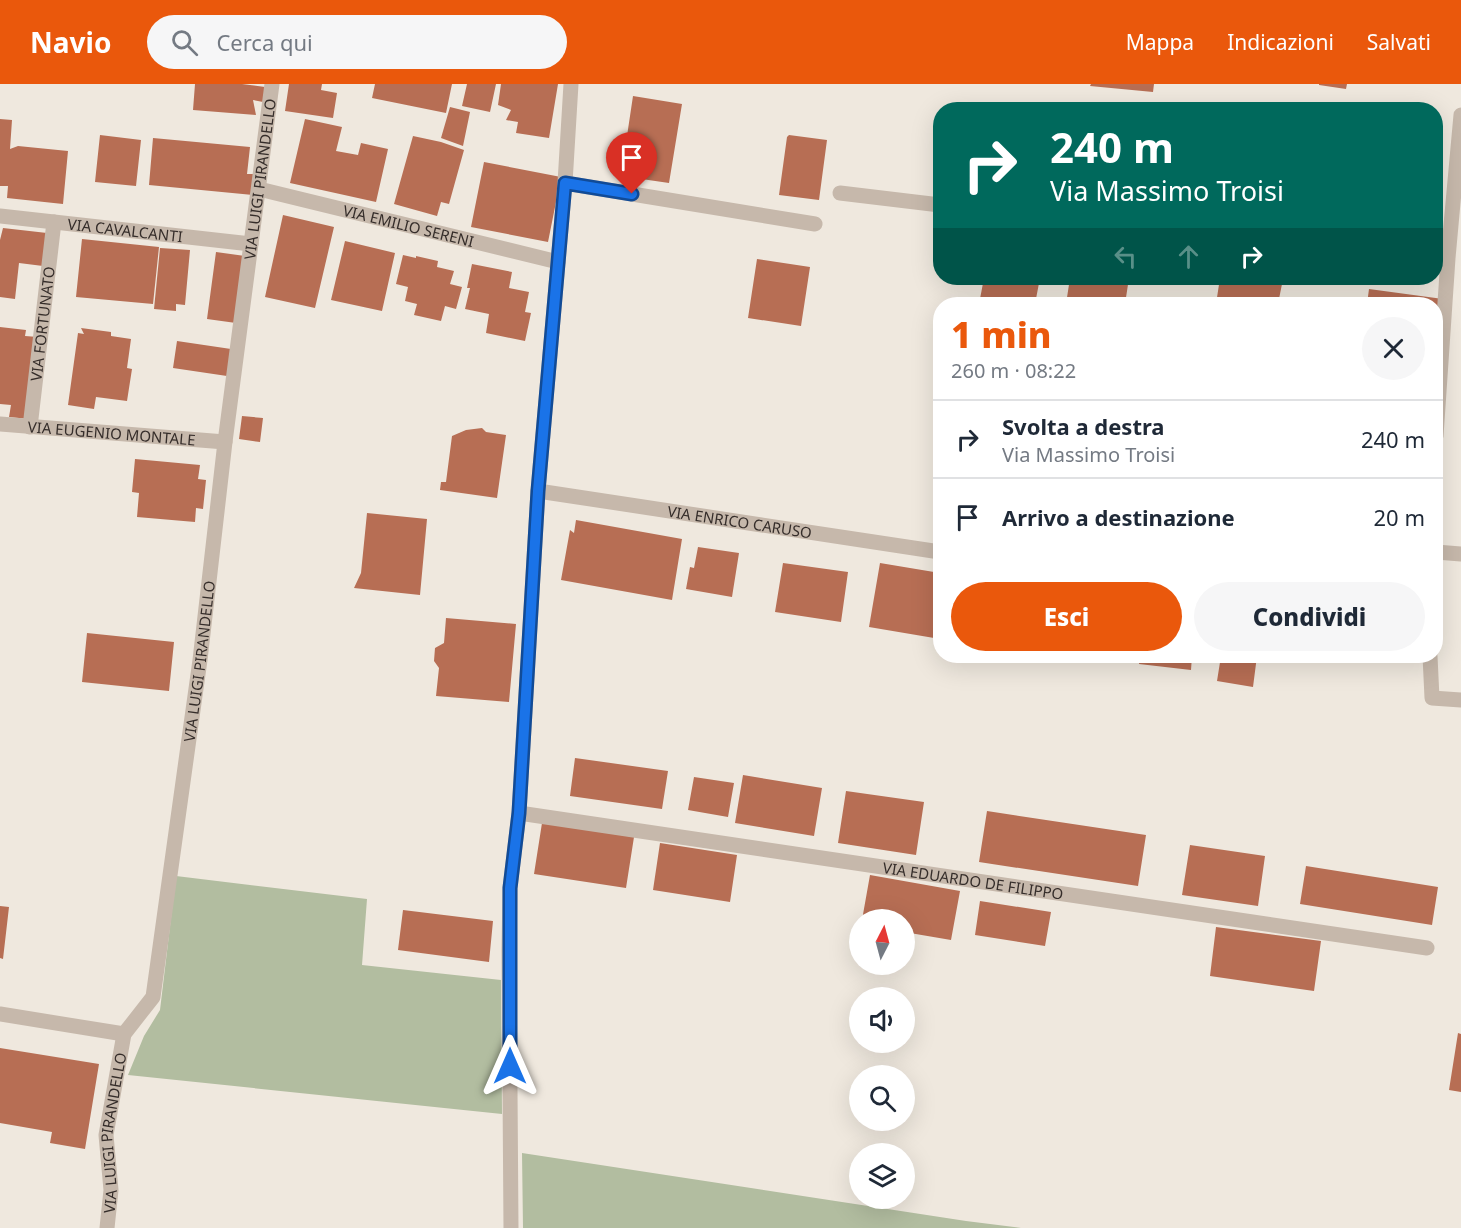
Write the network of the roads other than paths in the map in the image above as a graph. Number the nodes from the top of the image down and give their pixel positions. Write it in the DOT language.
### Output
graph roads {
  1 [pos="272,84"];
  2 [pos="571,84"];
  3 [pos="1461,115"];
  4 [pos="565,183"];
  5 [pos="259,189"];
  6 [pos="840,193"];
  7 [pos="933,205"];
  8 [pos="0,216"];
  9 [pos="54,222"];
  10 [pos="815,224"];
  11 [pos="251,244"];
  12 [pos="1443,254"];
  13 [pos="558,262"];
  14 [pos="0,424"];
  15 [pos="30,427"];
  16 [pos="225,442"];
  17 [pos="538,491"];
  18 [pos="933,551"];
  19 [pos="1443,553"];
  20 [pos="1461,554"];
  21 [pos="1430,663"];
  22 [pos="1461,700"];
  23 [pos="519,813"];
  24 [pos="1427,948"];
  25 [pos="0,1014"];
  26 [pos="124,1034"];
  27 [pos="107,1228"];
  28 [pos="511,1228"];
  1 -- 5 [label="street, VIA LUIGI PIRANDELLO"];
  2 -- 4 [label="street"];
  3 -- 12 [label="street"];
  4 -- 10 [label="street"];
  4 -- 13 [label="street"];
  5 -- 11 [label="street, VIA LUIGI PIRANDELLO"];
  5 -- 13 [label="street, VIA EMILIO SERENI"];
  6 -- 7 [label="street"];
  8 -- 9 [label="street, VIA CAVALCANTI"];
  9 -- 11 [label="street, VIA CAVALCANTI"];
  9 -- 15 [label="street, VIA FORTUNATO"];
  11 -- 16 [label="street, VIA LUIGI PIRANDELLO"];
  13 -- 17 [label="street"];
  14 -- 15 [label="street, VIA EUGENIO MONTALE"];
  15 -- 16 [label="street, VIA EUGENIO MONTALE"];
  16 -- 26 [label="street, VIA LUIGI PIRANDELLO"];
  17 -- 18 [label="street, VIA ENRICO CARUSO"];
  17 -- 23 [label="street"];
  19 -- 20 [label="street"];
  21 -- 22 [label="street"];
  23 -- 24 [label="street, VIA EDUARDO DE FILIPPO"];
  23 -- 28 [label="street"];
  25 -- 26 [label="street"];
  26 -- 27 [label="street, VIA LUIGI PIRANDELLO"];
}
